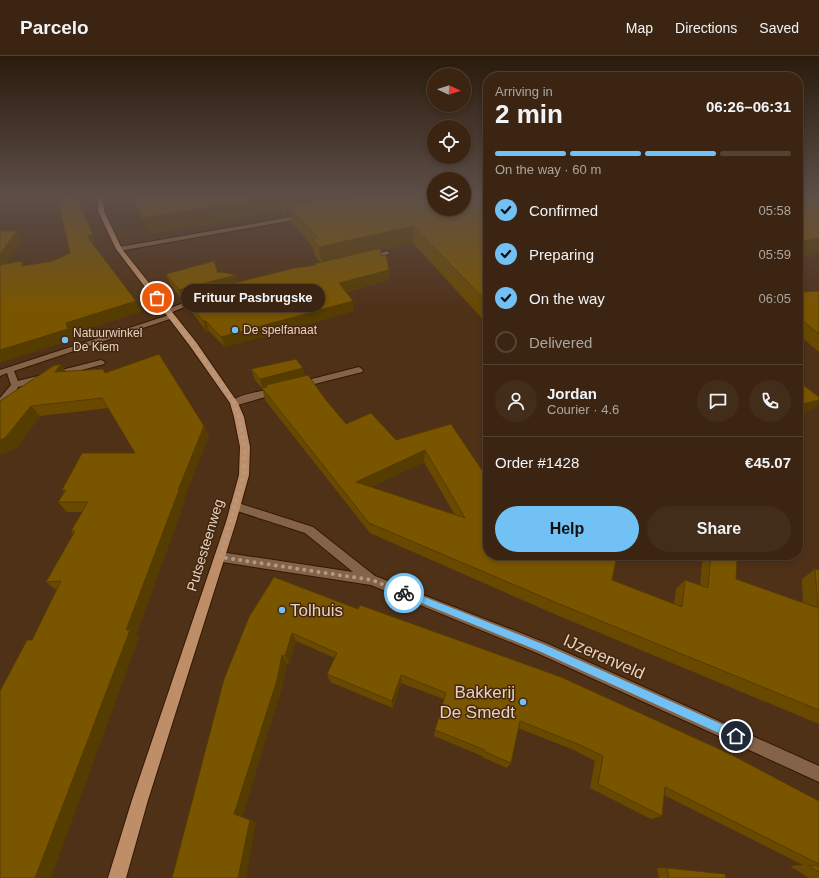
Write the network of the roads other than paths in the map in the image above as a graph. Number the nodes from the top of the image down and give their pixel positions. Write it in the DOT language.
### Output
graph roads {
  1 [pos="110,233"];
  2 [pos="209,233"];
  3 [pos="119,249"];
  4 [pos="386,253"];
  5 [pos="364,258"];
  6 [pos="210,296"];
  7 [pos="169,314"];
  8 [pos="102,362"];
  9 [pos="10,370"];
  10 [pos="359,370"];
  11 [pos="0,373"];
  12 [pos="15,385"];
  13 [pos="0,403"];
  14 [pos="234,403"];
  15 [pos="235,506"];
  16 [pos="220,557"];
  17 [pos="372,580"];
  18 [pos="819,774"];
  19 [pos="117,878"];
  1 -- 3 [label="main road, Putsesteenweg"];
  2 -- 3 [label="street"];
  3 -- 7 [label="main road, Putsesteenweg"];
  4 -- 5 [label="street"];
  6 -- 7 [label="street"];
  7 -- 9 [label="street"];
  7 -- 14 [label="main road, Putsesteenweg"];
  8 -- 12 [label="street"];
  9 -- 11 [label="street"];
  9 -- 12 [label="street"];
  10 -- 14 [label="street"];
  12 -- 13 [label="street"];
  14 -- 15 [label="main road, Putsesteenweg"];
  15 -- 16 [label="main road, Putsesteenweg"];
  15 -- 17 [label="street, IJzerenveld"];
  16 -- 17 [label="street, IJzerenveld"];
  16 -- 19 [label="main road, Putsesteenweg"];
  17 -- 18 [label="street, IJzerenveld"];
}
